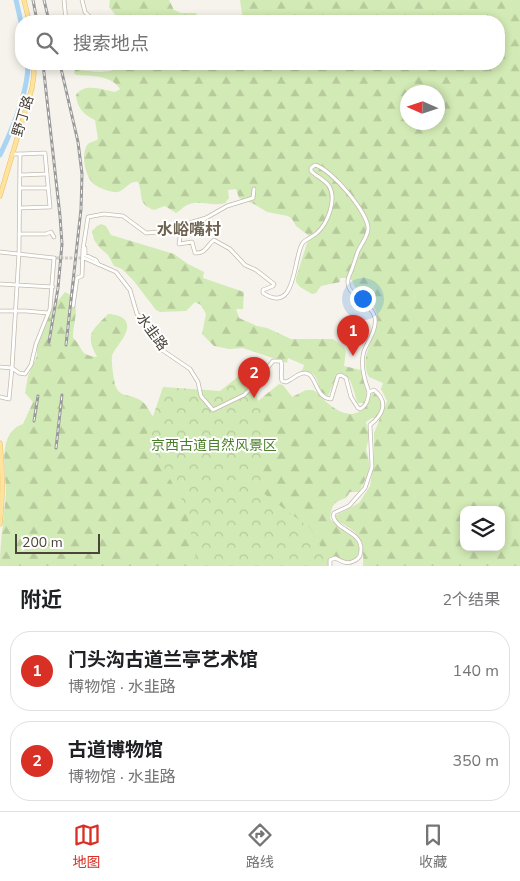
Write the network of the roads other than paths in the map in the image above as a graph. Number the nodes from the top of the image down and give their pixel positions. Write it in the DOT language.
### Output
graph roads {
  1 [pos="24,0"];
  2 [pos="64,0"];
  3 [pos="82,0"];
  4 [pos="28,15"];
  5 [pos="65,15"];
  6 [pos="88,15"];
  7 [pos="34,70"];
  8 [pos="12,154"];
  9 [pos="20,154"];
  10 [pos="47,174"];
  11 [pos="21,175"];
  12 [pos="20,188"];
  13 [pos="48,188"];
  14 [pos="254,189"];
  15 [pos="0,196"];
  16 [pos="20,208"];
  17 [pos="182,225"];
  18 [pos="19,234"];
  19 [pos="54,237"];
  20 [pos="84,242"];
  21 [pos="0,252"];
  22 [pos="19,253"];
  23 [pos="84,258"];
  24 [pos="98,264"];
  25 [pos="0,284"];
  26 [pos="17,284"];
  27 [pos="52,287"];
  28 [pos="73,306"];
  29 [pos="0,311"];
  30 [pos="15,311"];
  31 [pos="48,313"];
  32 [pos="0,368"];
  33 [pos="12,368"];
  34 [pos="369,392"];
  35 [pos="0,397"];
  36 [pos="0,443"];
  37 [pos="0,524"];
  38 [pos="330,566"];
  1 -- 4 [label="main road"];
  2 -- 5 [label="street"];
  3 -- 6 [label="street"];
  7 -- 8 [label="main road, 野丁路"];
  8 -- 9 [label="street"];
  8 -- 15 [label="main road, 野丁路"];
  9 -- 10 [label="street"];
  9 -- 11 [label="street"];
  10 -- 11 [label="street"];
  10 -- 13 [label="street"];
  11 -- 12 [label="street"];
  12 -- 13 [label="street"];
  12 -- 16 [label="street"];
  13 -- 16 [label="street"];
  14 -- 17 [label="street"];
  16 -- 18 [label="street"];
  17 -- 20 [label="street"];
  17 -- 34 [label="street"];
  18 -- 19 [label="street"];
  18 -- 22 [label="street"];
  20 -- 24 [label="street"];
  20 -- 28 [label="street"];
  21 -- 22 [label="street"];
  22 -- 26 [label="street"];
  22 -- 27 [label="street"];
  23 -- 24 [label="street, 水韭路"];
  24 -- 34 [label="street, 水韭路"];
  25 -- 26 [label="street"];
  26 -- 27 [label="street"];
  26 -- 30 [label="street"];
  27 -- 31 [label="street"];
  29 -- 30 [label="street"];
  30 -- 31 [label="street"];
  30 -- 33 [label="street"];
  31 -- 33 [label="street"];
  32 -- 33 [label="street"];
  33 -- 35 [label="street"];
  34 -- 38 [label="street"];
  36 -- 37 [label="main road"];
}
